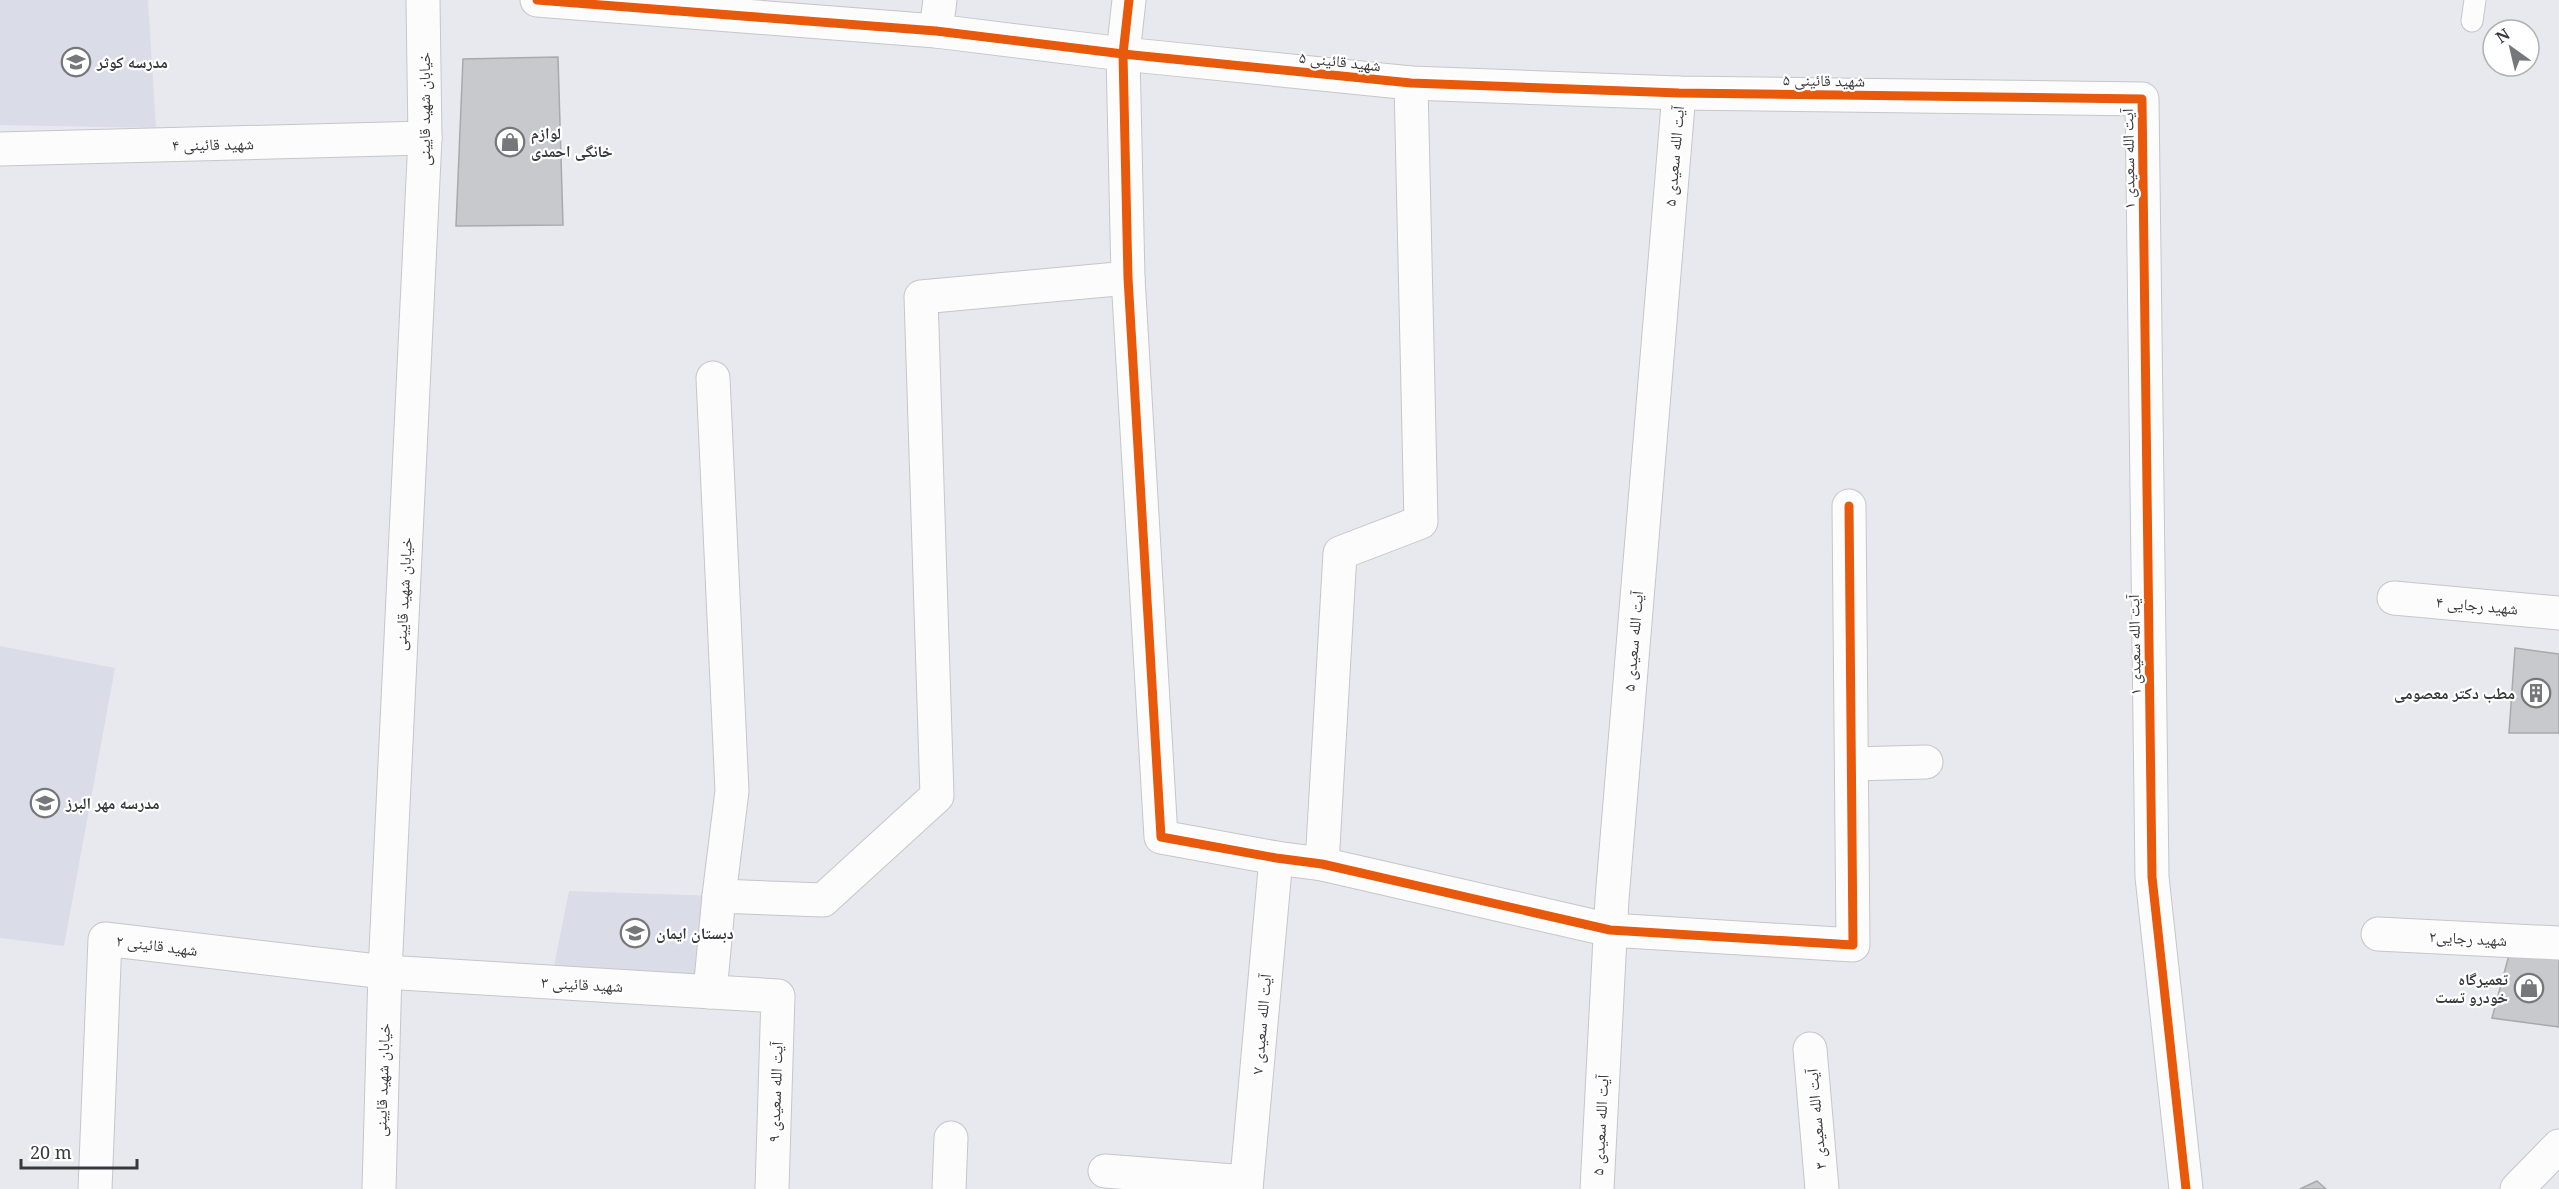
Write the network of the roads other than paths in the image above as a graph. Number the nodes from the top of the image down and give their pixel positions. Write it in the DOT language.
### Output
graph roads {
  1 [pos="423,0"];
  2 [pos="537,0"];
  3 [pos="1129,0"];
  4 [pos="938,15"];
  5 [pos="1123,54"];
  6 [pos="1411,83"];
  7 [pos="1679,93"];
  8 [pos="2142,99"];
  9 [pos="425,138"];
  10 [pos="0,149"];
  11 [pos="1128,278"];
  12 [pos="713,378"];
  13 [pos="1849,506"];
  14 [pos="2394,598"];
  15 [pos="2559,613"];
  16 [pos="1926,762"];
  17 [pos="1852,764"];
  18 [pos="1276,858"];
  19 [pos="1322,864"];
  20 [pos="719,896"];
  21 [pos="1610,930"];
  22 [pos="2378,934"];
  23 [pos="2559,943"];
  24 [pos="385,972"];
  25 [pos="710,992"];
  26 [pos="778,996"];
  27 [pos="1810,1050"];
  28 [pos="951,1138"];
  29 [pos="2557,1145"];
  30 [pos="1105,1171"];
  31 [pos="1246,1185"];
  32 [pos="95,1189"];
  33 [pos="379,1189"];
  34 [pos="772,1189"];
  35 [pos="949,1189"];
  36 [pos="1597,1189"];
  37 [pos="1822,1189"];
  38 [pos="2186,1189"];
  39 [pos="2517,1189"];
  1 -- 9 [label="street, خیابان شهید قایینی"];
  2 -- 4 [label="street, شهید قائینی ۵"];
  3 -- 5 [label="street"];
  4 -- 5 [label="street, شهید قائینی ۵"];
  5 -- 6 [label="street, شهید قائینی ۵"];
  5 -- 11 [label="street"];
  6 -- 7 [label="street, شهید قائینی ۵"];
  6 -- 19 [label="street"];
  7 -- 8 [label="street, شهید قائینی ۵"];
  7 -- 21 [label="street, آیت الله سعیدی ۵"];
  8 -- 38 [label="street, آیت الله سعیدی ۱"];
  9 -- 10 [label="street, شهید قائینی ۴"];
  9 -- 24 [label="street, خیابان شهید قایینی"];
  11 -- 18 [label="street"];
  11 -- 20 [label="street"];
  12 -- 20 [label="street"];
  13 -- 17 [label="street"];
  14 -- 15 [label="street, شهید رجایی ۴"];
  16 -- 17 [label="street"];
  17 -- 21 [label="street"];
  18 -- 19 [label="street"];
  18 -- 31 [label="street, آیت الله سعیدی ۷"];
  19 -- 21 [label="street"];
  20 -- 25 [label="street"];
  21 -- 36 [label="street, آیت الله سعیدی ۵"];
  22 -- 23 [label="street, شهید رجایی۲"];
  24 -- 25 [label="street, شهید قائینی ۳"];
  24 -- 32 [label="street, شهید قائینی ۲"];
  24 -- 33 [label="street, خیابان شهید قایینی"];
  25 -- 26 [label="street, شهید قائینی ۳"];
  26 -- 34 [label="street, آیت الله سعیدی ۹"];
  27 -- 37 [label="street, آیت الله سعیدی ۳"];
  28 -- 35 [label="street"];
  29 -- 39 [label="street"];
  30 -- 31 [label="street"];
}
